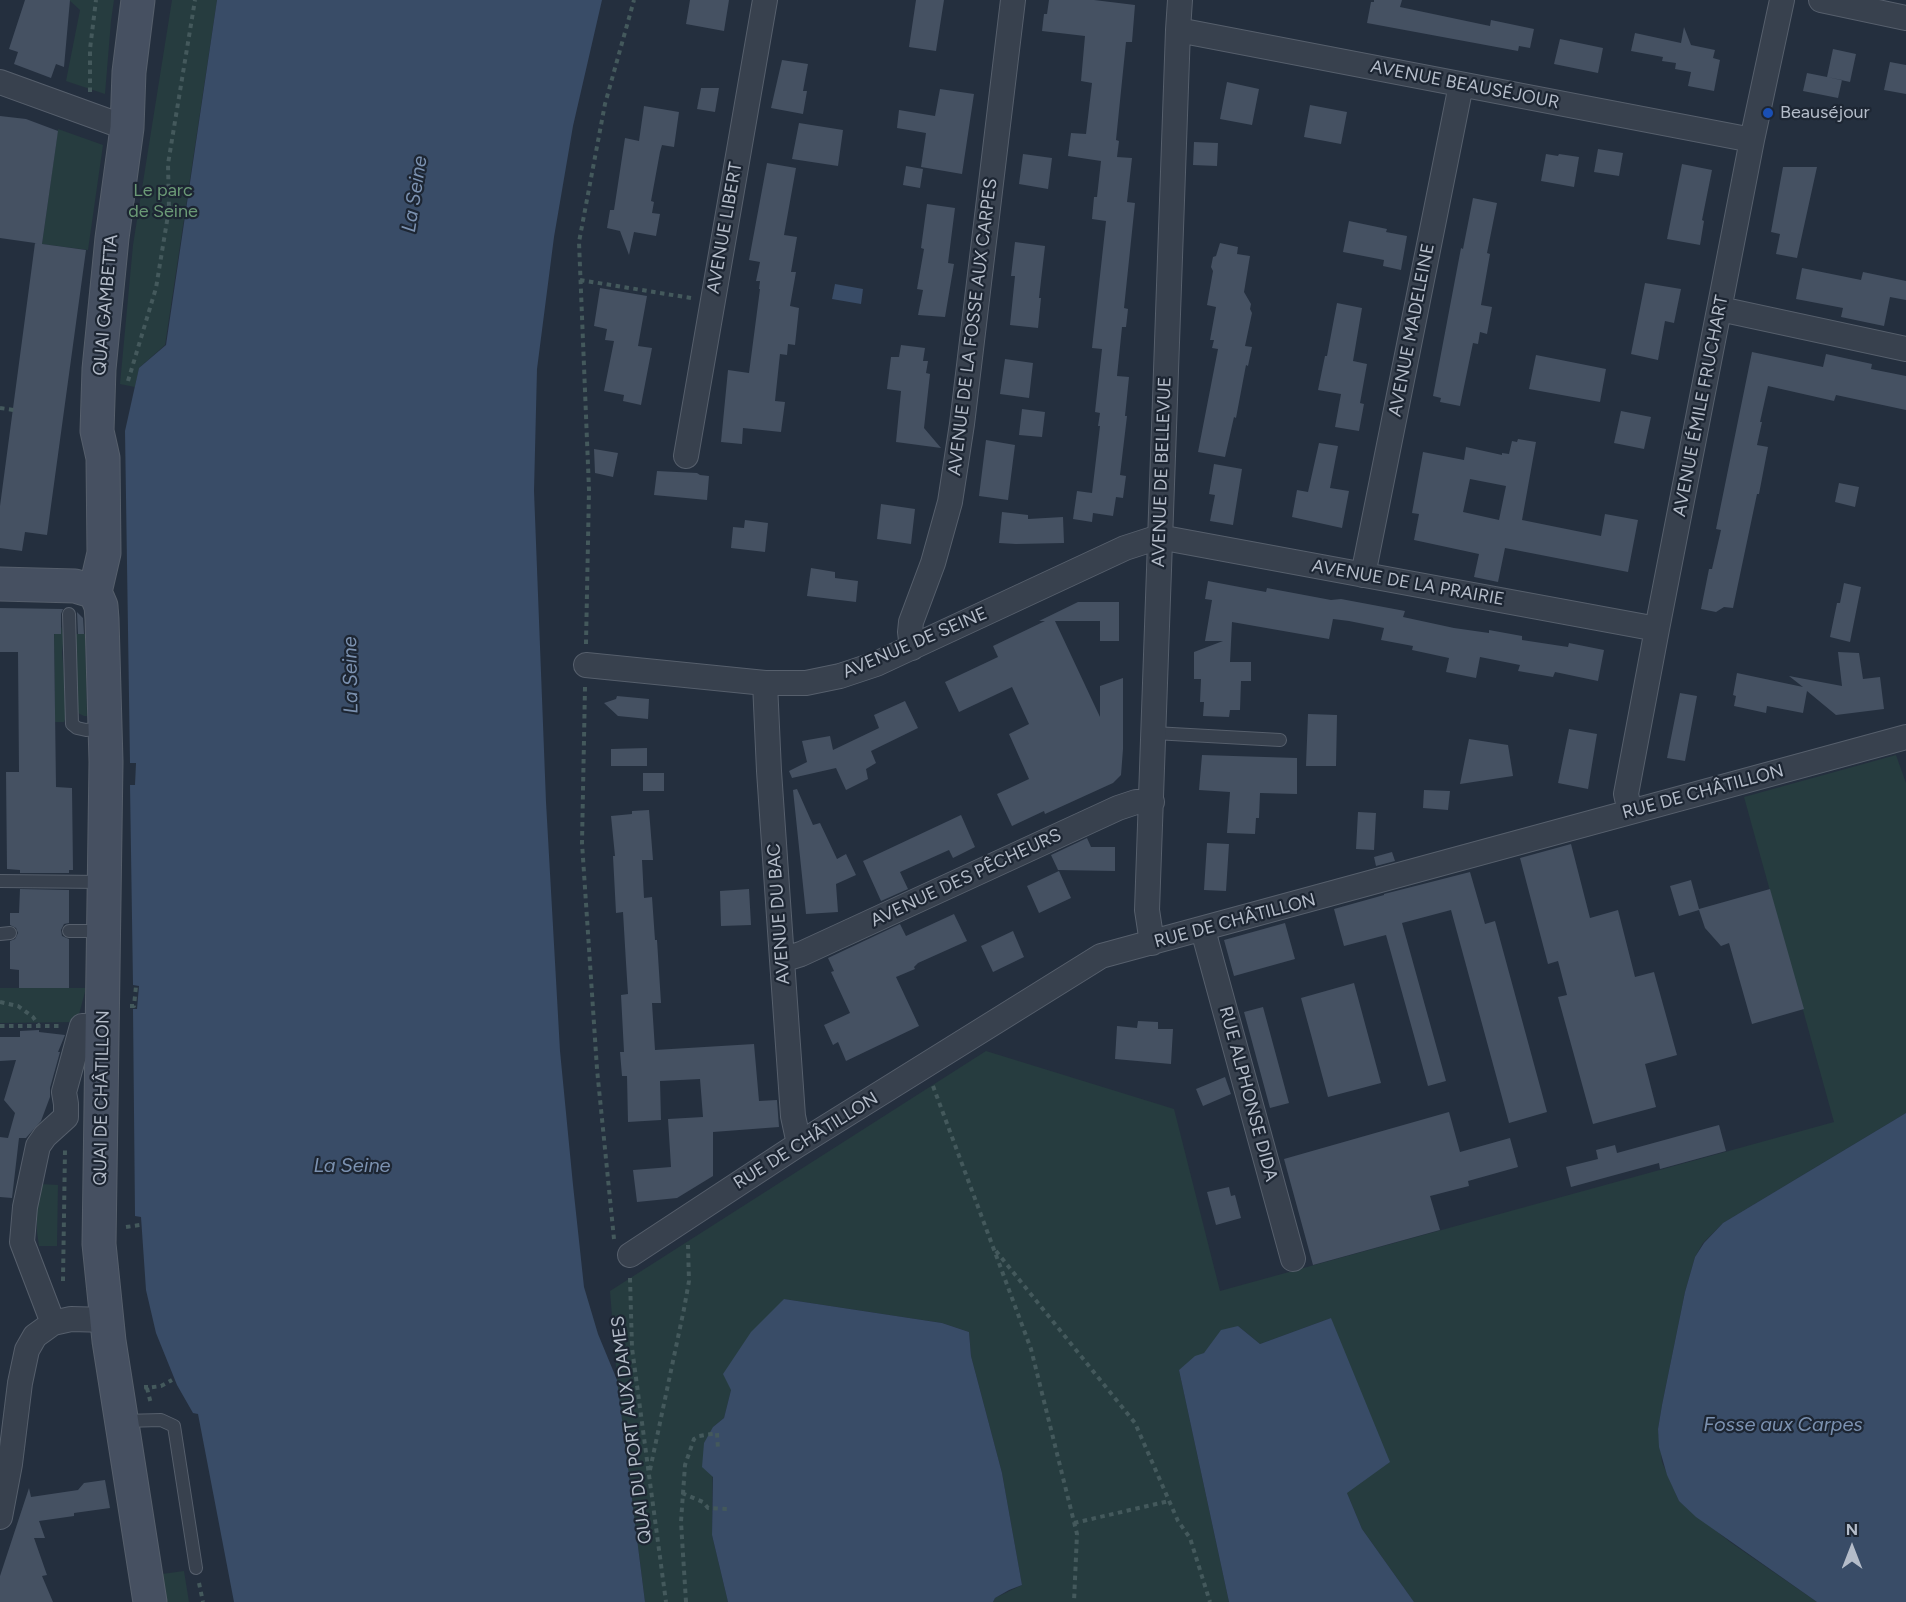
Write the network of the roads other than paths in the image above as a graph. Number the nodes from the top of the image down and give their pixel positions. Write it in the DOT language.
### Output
graph roads {
  1 [pos="138,0"];
  2 [pos="765,0"];
  3 [pos="1013,0"];
  4 [pos="1180,0"];
  5 [pos="1782,0"];
  6 [pos="1821,0"];
  7 [pos="1906,18"];
  8 [pos="1178,30"];
  9 [pos="0,82"];
  10 [pos="1461,85"];
  11 [pos="127,128"];
  12 [pos="1752,140"];
  13 [pos="1720,309"];
  14 [pos="1906,349"];
  15 [pos="686,456"];
  16 [pos="1159,537"];
  17 [pos="1363,575"];
  18 [pos="0,584"];
  19 [pos="79,597"];
  20 [pos="1657,629"];
  21 [pos="912,648"];
  22 [pos="585,665"];
  23 [pos="765,683"];
  24 [pos="1154,733"];
  25 [pos="1906,736"];
  26 [pos="1280,740"];
  27 [pos="1152,802"];
  28 [pos="1630,812"];
  29 [pos="0,881"];
  30 [pos="105,882"];
  31 [pos="1203,930"];
  32 [pos="69,931"];
  33 [pos="104,931"];
  34 [pos="1152,943"];
  35 [pos="782,960"];
  36 [pos="103,1022"];
  37 [pos="799,1144"];
  38 [pos="630,1255"];
  39 [pos="1293,1258"];
  40 [pos="107,1320"];
  41 [pos="53,1323"];
  42 [pos="122,1421"];
  43 [pos="0,1517"];
  44 [pos="196,1568"];
  45 [pos="150,1602"];
  1 -- 11 [label="main road, QUAI GAMBETTA"];
  2 -- 15 [label="street, AVENUE LIBERT"];
  3 -- 21 [label="street, AVENUE DE LA FOSSE AUX CARPES"];
  4 -- 8 [label="street, AVENUE DE BELLEVUE"];
  5 -- 12 [label="street, AVENUE ÉMILE FRUCHART"];
  6 -- 7 [label="street"];
  8 -- 10 [label="street, AVENUE BEAUSÉJOUR"];
  8 -- 16 [label="street, AVENUE DE BELLEVUE"];
  9 -- 11 [label="street"];
  10 -- 12 [label="street, AVENUE BEAUSÉJOUR"];
  10 -- 17 [label="street, AVENUE MADELEINE"];
  11 -- 19 [label="main road, QUAI GAMBETTA"];
  12 -- 13 [label="street, AVENUE ÉMILE FRUCHART"];
  13 -- 14 [label="street"];
  13 -- 20 [label="street, AVENUE ÉMILE FRUCHART"];
  16 -- 17 [label="street, AVENUE DE LA PRAIRIE"];
  16 -- 21 [label="street, AVENUE DE SEINE"];
  16 -- 24 [label="street, AVENUE DE BELLEVUE"];
  17 -- 20 [label="street, AVENUE DE LA PRAIRIE"];
  18 -- 19 [label="main road"];
  19 -- 30 [label="main road, QUAI DE CHÂTILLON"];
  20 -- 28 [label="street, AVENUE ÉMILE FRUCHART"];
  21 -- 23 [label="street, AVENUE DE SEINE"];
  22 -- 23 [label="street, AVENUE DE SEINE"];
  23 -- 35 [label="street, AVENUE DU BAC"];
  24 -- 26 [label="lane"];
  24 -- 27 [label="street, AVENUE DE BELLEVUE"];
  25 -- 28 [label="street, RUE DE CHÂTILLON"];
  27 -- 34 [label="street, AVENUE DE BELLEVUE"];
  27 -- 35 [label="street, AVENUE DES PÊCHEURS"];
  28 -- 31 [label="street, RUE DE CHÂTILLON"];
  29 -- 30 [label="lane"];
  30 -- 33 [label="main road, QUAI DE CHÂTILLON"];
  31 -- 34 [label="street, RUE DE CHÂTILLON"];
  31 -- 39 [label="street, RUE ALPHONSE DIDA"];
  32 -- 33 [label="lane"];
  33 -- 36 [label="main road, QUAI DE CHÂTILLON"];
  34 -- 37 [label="street, RUE DE CHÂTILLON"];
  35 -- 37 [label="street, AVENUE DU BAC"];
  36 -- 40 [label="main road, QUAI DE CHÂTILLON"];
  36 -- 41 [label="street"];
  37 -- 38 [label="street, RUE DE CHÂTILLON"];
  40 -- 41 [label="street"];
  40 -- 42 [label="main road, QUAI DE CHÂTILLON"];
  41 -- 43 [label="street"];
  42 -- 44 [label="lane"];
  42 -- 45 [label="main road, QUAI DE CHÂTILLON"];
}
